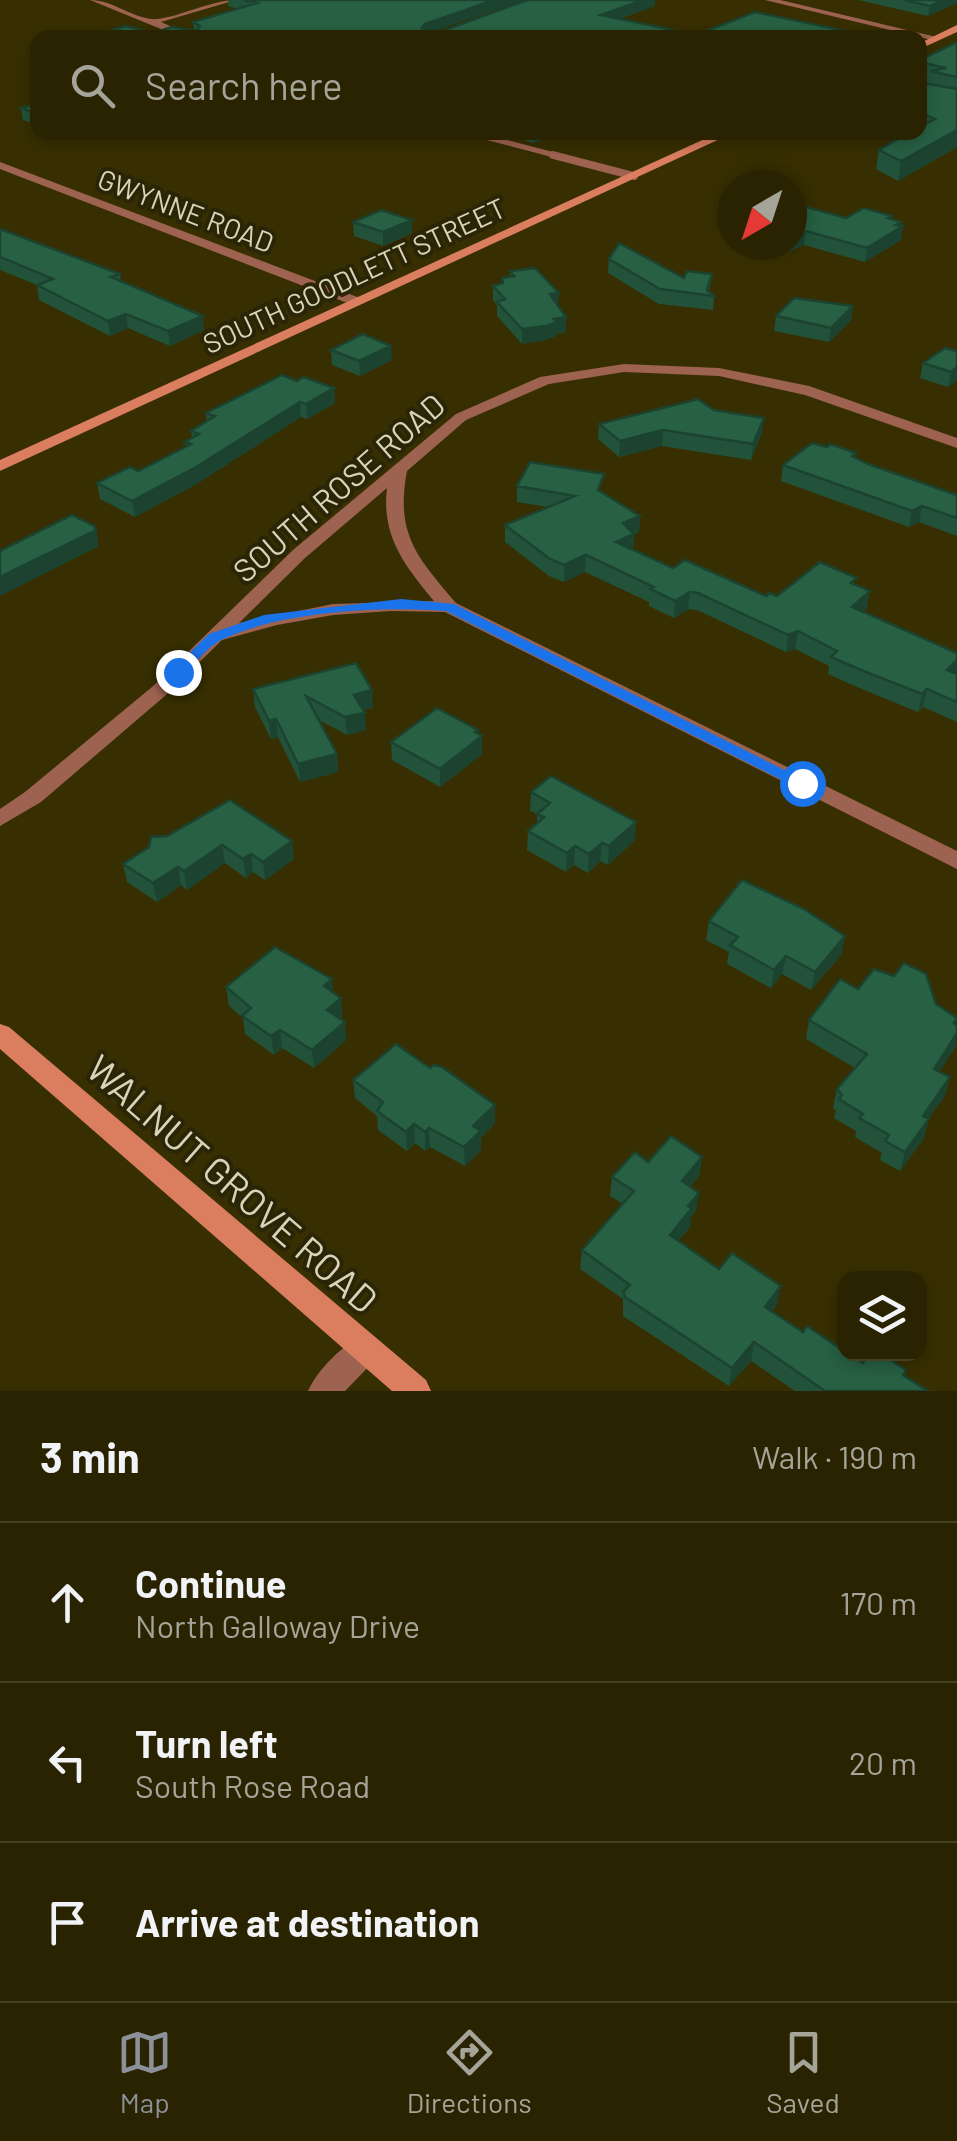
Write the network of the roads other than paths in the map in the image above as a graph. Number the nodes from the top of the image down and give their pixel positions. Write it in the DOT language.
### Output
graph roads {
  1 [pos="94,0"];
  2 [pos="232,0"];
  3 [pos="770,0"];
  4 [pos="156,21"];
  5 [pos="957,28"];
  6 [pos="176,30"];
  7 [pos="901,30"];
  8 [pos="927,36"];
  9 [pos="936,38"];
  10 [pos="927,42"];
  11 [pos="497,140"];
  12 [pos="713,140"];
  13 [pos="0,165"];
  14 [pos="634,176"];
  15 [pos="355,300"];
  16 [pos="957,443"];
  17 [pos="0,466"];
  18 [pos="399,468"];
  19 [pos="449,607"];
  20 [pos="214,637"];
  21 [pos="0,819"];
  22 [pos="957,860"];
  23 [pos="0,1034"];
  24 [pos="365,1348"];
  25 [pos="324,1391"];
  26 [pos="414,1391"];
  1 -- 4 [label="street"];
  2 -- 4 [label="street"];
  3 -- 7 [label="street"];
  4 -- 6 [label="street"];
  5 -- 9 [label="main road"];
  8 -- 9 [label="street"];
  9 -- 10 [label="main road"];
  11 -- 14 [label="lane"];
  12 -- 14 [label="main road, SOUTH GOODLETT STREET"];
  13 -- 15 [label="street, GWYNNE ROAD"];
  14 -- 15 [label="main road, SOUTH GOODLETT STREET"];
  15 -- 17 [label="main road, SOUTH GOODLETT STREET"];
  16 -- 18 [label="street, SOUTH ROSE ROAD"];
  18 -- 19 [label="street"];
  18 -- 20 [label="street, SOUTH ROSE ROAD"];
  19 -- 20 [label="street"];
  19 -- 22 [label="street"];
  20 -- 21 [label="street, SOUTH ROSE ROAD"];
  23 -- 24 [label="main road, WALNUT GROVE ROAD"];
  24 -- 25 [label="street"];
  24 -- 26 [label="main road, WALNUT GROVE ROAD"];
}
